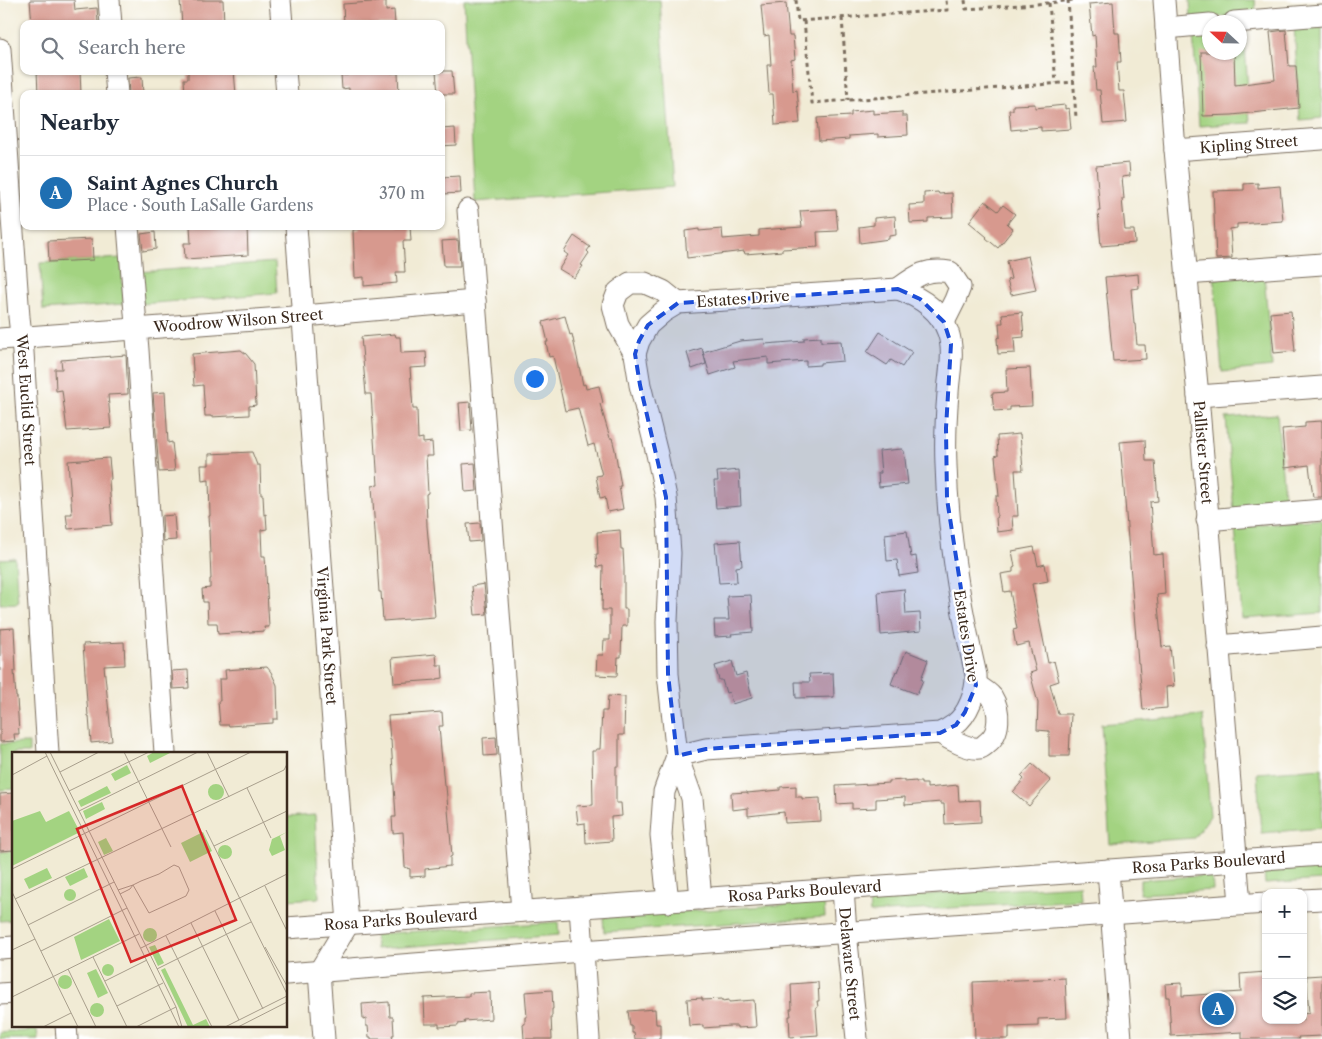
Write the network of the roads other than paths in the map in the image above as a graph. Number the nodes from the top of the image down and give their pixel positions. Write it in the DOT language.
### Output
graph roads {
  1 [pos="109,0"];
  2 [pos="280,0"];
  3 [pos="1164,0"];
  4 [pos="1322,15"];
  5 [pos="111,20"];
  6 [pos="282,20"];
  7 [pos="1247,21"];
  8 [pos="1202,25"];
  9 [pos="1166,28"];
  10 [pos="0,49"];
  11 [pos="115,75"];
  12 [pos="285,75"];
  13 [pos="117,90"];
  14 [pos="287,90"];
  15 [pos="1322,140"];
  16 [pos="1175,150"];
  17 [pos="468,210"];
  18 [pos="128,230"];
  19 [pos="296,230"];
  20 [pos="1322,264"];
  21 [pos="1186,274"];
  22 [pos="898,289"];
  23 [pos="475,301"];
  24 [pos="678,303"];
  25 [pos="303,316"];
  26 [pos="944,322"];
  27 [pos="136,329"];
  28 [pos="21,338"];
  29 [pos="0,339"];
  30 [pos="634,354"];
  31 [pos="1322,387"];
  32 [pos="1198,396"];
  33 [pos="1322,510"];
  34 [pos="1207,520"];
  35 [pos="1322,637"];
  36 [pos="1218,646"];
  37 [pos="976,685"];
  38 [pos="940,733"];
  39 [pos="48,752"];
  40 [pos="165,752"];
  41 [pos="676,756"];
  42 [pos="1322,855"];
  43 [pos="1237,861"];
  44 [pos="1108,870"];
  45 [pos="844,889"];
  46 [pos="701,899"];
  47 [pos="1322,899"];
  48 [pos="1307,900"];
  49 [pos="668,902"];
  50 [pos="1262,902"];
  51 [pos="1240,904"];
  52 [pos="580,907"];
  53 [pos="522,911"];
  54 [pos="1111,913"];
  55 [pos="348,924"];
  56 [pos="288,928"];
  57 [pos="846,932"];
  58 [pos="582,951"];
  59 [pos="319,972"];
  60 [pos="288,974"];
  61 [pos="66,1026"];
  62 [pos="67,1039"];
  63 [pos="324,1039"];
  64 [pos="589,1039"];
  65 [pos="857,1039"];
  66 [pos="1121,1039"];
  1 -- 5 [label="street"];
  2 -- 6 [label="street"];
  3 -- 9 [label="street, Pallister Street"];
  4 -- 7 [label="street"];
  8 -- 9 [label="street"];
  9 -- 16 [label="street, Pallister Street"];
  10 -- 28 [label="street, West Euclid Street"];
  11 -- 13 [label="street"];
  12 -- 14 [label="street"];
  15 -- 16 [label="street, Kipling Street"];
  16 -- 21 [label="street, Pallister Street"];
  17 -- 23 [label="street"];
  18 -- 27 [label="street"];
  19 -- 25 [label="street, Virginia Park Street"];
  20 -- 21 [label="street"];
  21 -- 32 [label="street, Pallister Street"];
  22 -- 24 [label="street, Estates Drive"];
  22 -- 26 [label="street, Estates Drive"];
  22 -- 26 [label="street"];
  23 -- 25 [label="street, Woodrow Wilson Street"];
  23 -- 53 [label="street"];
  24 -- 30 [label="street, Estates Drive"];
  24 -- 30 [label="street, Estates Drive"];
  25 -- 27 [label="street, Woodrow Wilson Street"];
  25 -- 55 [label="street, Virginia Park Street"];
  26 -- 37 [label="street, Estates Drive"];
  27 -- 28 [label="street, Woodrow Wilson Street"];
  27 -- 40 [label="street"];
  28 -- 29 [label="street, Woodrow Wilson Street"];
  28 -- 39 [label="street, West Euclid Street"];
  30 -- 41 [label="street, Estates Drive"];
  31 -- 32 [label="street"];
  32 -- 34 [label="street, Pallister Street"];
  33 -- 34 [label="street"];
  34 -- 36 [label="street, Pallister Street"];
  35 -- 36 [label="street"];
  36 -- 43 [label="street, Pallister Street"];
  37 -- 38 [label="street, Estates Drive"];
  37 -- 38 [label="street"];
  38 -- 41 [label="street"];
  41 -- 46 [label="street, Estates Drive"];
  41 -- 49 [label="street, Estates Drive"];
  42 -- 43 [label="street, Rosa Parks Boulevard"];
  43 -- 44 [label="street, Rosa Parks Boulevard"];
  43 -- 51 [label="street, Pallister Street"];
  44 -- 45 [label="street, Rosa Parks Boulevard"];
  44 -- 54 [label="street"];
  45 -- 46 [label="street, Rosa Parks Boulevard"];
  45 -- 57 [label="street, Delaware Street"];
  46 -- 49 [label="street, Rosa Parks Boulevard"];
  47 -- 48 [label="street"];
  49 -- 52 [label="street, Rosa Parks Boulevard"];
  50 -- 51 [label="street"];
  51 -- 54 [label="street"];
  52 -- 53 [label="street, Rosa Parks Boulevard"];
  52 -- 58 [label="street"];
  53 -- 55 [label="street, Rosa Parks Boulevard"];
  54 -- 57 [label="street"];
  54 -- 66 [label="street"];
  55 -- 56 [label="street, Rosa Parks Boulevard"];
  55 -- 59 [label="street"];
  57 -- 58 [label="street"];
  57 -- 65 [label="street, Delaware Street"];
  58 -- 59 [label="street"];
  58 -- 64 [label="street"];
  59 -- 60 [label="street"];
  59 -- 63 [label="street"];
  61 -- 62 [label="street"];
}
